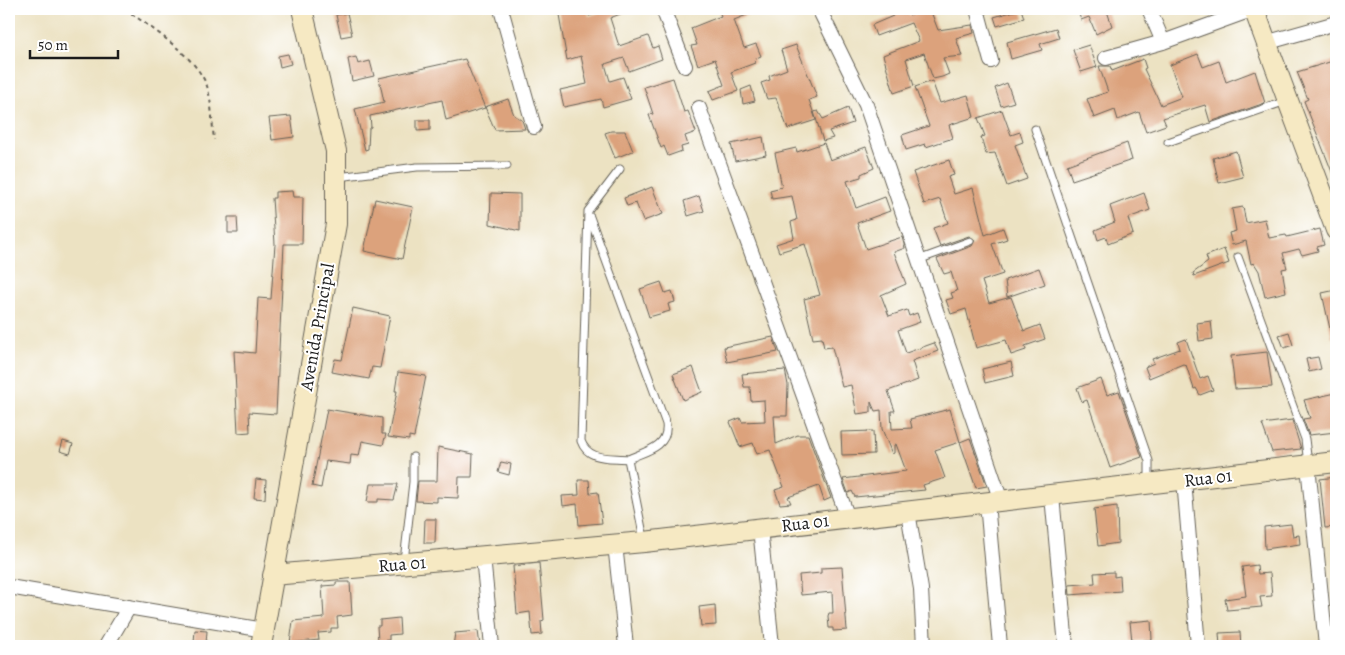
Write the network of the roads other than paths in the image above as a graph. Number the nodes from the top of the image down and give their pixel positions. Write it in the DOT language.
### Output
graph roads {
  1 [pos="302,9"];
  2 [pos="501,9"];
  3 [pos="663,9"];
  4 [pos="820,9"];
  5 [pos="977,9"];
  6 [pos="1149,9"];
  7 [pos="1254,9"];
  8 [pos="1336,23"];
  9 [pos="1163,42"];
  10 [pos="1266,42"];
  11 [pos="1106,58"];
  12 [pos="991,61"];
  13 [pos="685,66"];
  14 [pos="1287,101"];
  15 [pos="699,108"];
  16 [pos="534,127"];
  17 [pos="1035,129"];
  18 [pos="1168,142"];
  19 [pos="507,166"];
  20 [pos="620,169"];
  21 [pos="338,177"];
  22 [pos="1331,204"];
  23 [pos="588,211"];
  24 [pos="1336,230"];
  25 [pos="970,241"];
  26 [pos="1238,257"];
  27 [pos="918,260"];
  28 [pos="413,457"];
  29 [pos="628,459"];
  30 [pos="1336,462"];
  31 [pos="1308,465"];
  32 [pos="1184,480"];
  33 [pos="1149,485"];
  34 [pos="1052,496"];
  35 [pos="994,502"];
  36 [pos="908,512"];
  37 [pos="848,518"];
  38 [pos="760,528"];
  39 [pos="644,542"];
  40 [pos="615,544"];
  41 [pos="483,557"];
  42 [pos="403,564"];
  43 [pos="273,575"];
  44 [pos="9,587"];
  45 [pos="128,607"];
  46 [pos="262,638"];
  47 [pos="106,646"];
  48 [pos="492,646"];
  49 [pos="626,646"];
  50 [pos="772,646"];
  51 [pos="924,646"];
  52 [pos="1000,646"];
  53 [pos="1066,646"];
  54 [pos="1198,646"];
  55 [pos="1326,646"];
  1 -- 21 [label="street, Avenida Principal"];
  2 -- 16 [label="street"];
  3 -- 13 [label="street"];
  4 -- 27 [label="street"];
  5 -- 12 [label="street"];
  6 -- 9 [label="street"];
  7 -- 9 [label="street"];
  7 -- 10 [label="street"];
  8 -- 10 [label="street"];
  9 -- 11 [label="street"];
  10 -- 14 [label="street"];
  14 -- 18 [label="lane"];
  14 -- 22 [label="street"];
  15 -- 37 [label="street"];
  17 -- 33 [label="lane"];
  19 -- 21 [label="lane"];
  20 -- 23 [label="lane"];
  21 -- 43 [label="street, Avenida Principal"];
  22 -- 24 [label="street"];
  23 -- 29 [label="lane"];
  23 -- 29 [label="lane"];
  25 -- 27 [label="lane"];
  26 -- 31 [label="lane"];
  27 -- 35 [label="street"];
  28 -- 42 [label="lane"];
  29 -- 39 [label="lane"];
  30 -- 31 [label="street, Rua 01"];
  31 -- 32 [label="street, Rua 01"];
  31 -- 55 [label="street"];
  32 -- 33 [label="street, Rua 01"];
  32 -- 54 [label="street"];
  33 -- 34 [label="street, Rua 01"];
  34 -- 35 [label="street, Rua 01"];
  34 -- 53 [label="street"];
  35 -- 36 [label="street, Rua 01"];
  35 -- 52 [label="street"];
  36 -- 37 [label="street, Rua 01"];
  36 -- 51 [label="street"];
  37 -- 38 [label="street, Rua 01"];
  38 -- 39 [label="street, Rua 01"];
  38 -- 50 [label="street"];
  39 -- 40 [label="street, Rua 01"];
  40 -- 41 [label="street, Rua 01"];
  40 -- 49 [label="street"];
  41 -- 42 [label="street, Rua 01"];
  41 -- 48 [label="street"];
  42 -- 43 [label="street, Rua 01"];
  43 -- 46 [label="street, Avenida Principal"];
  44 -- 45 [label="street"];
  45 -- 46 [label="street"];
  45 -- 47 [label="street"];
}
